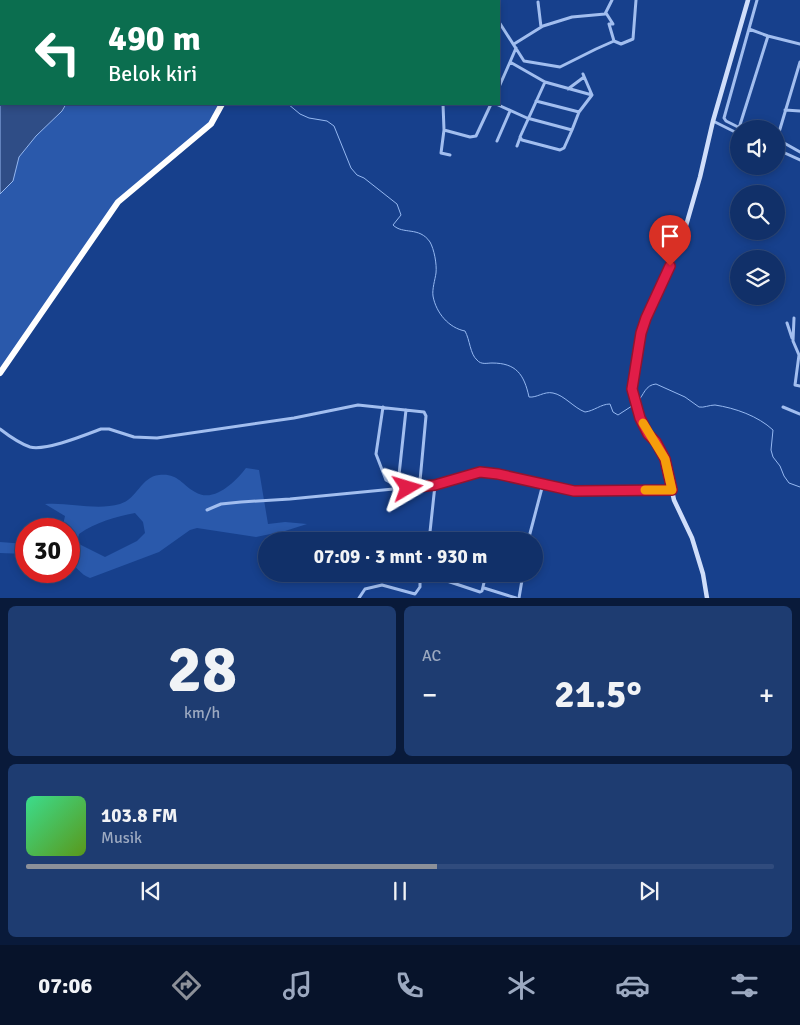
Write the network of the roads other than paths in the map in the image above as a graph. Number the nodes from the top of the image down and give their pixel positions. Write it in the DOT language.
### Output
graph roads {
  1 [pos="612,0"];
  2 [pos="636,0"];
  3 [pos="748,0"];
  4 [pos="757,0"];
  5 [pos="538,2"];
  6 [pos="606,14"];
  7 [pos="500,23"];
  8 [pos="541,27"];
  9 [pos="749,29"];
  10 [pos="768,36"];
  11 [pos="614,42"];
  12 [pos="514,44"];
  13 [pos="800,44"];
  14 [pos="516,48"];
  15 [pos="510,62"];
  16 [pos="800,62"];
  17 [pos="545,82"];
  18 [pos="500,85"];
  19 [pos="567,89"];
  20 [pos="592,95"];
  21 [pos="536,101"];
  22 [pos="221,105"];
  23 [pos="443,105"];
  24 [pos="491,105"];
  25 [pos="498,105"];
  26 [pos="786,110"];
  27 [pos="800,110"];
  28 [pos="510,111"];
  29 [pos="579,112"];
  30 [pos="527,118"];
  31 [pos="742,120"];
  32 [pos="783,120"];
  33 [pos="713,121"];
  34 [pos="730,123"];
  35 [pos="444,130"];
  36 [pos="572,130"];
  37 [pos="730,130"];
  38 [pos="520,137"];
  39 [pos="497,141"];
  40 [pos="785,144"];
  41 [pos="517,146"];
  42 [pos="800,151"];
  43 [pos="785,153"];
  44 [pos="450,155"];
  45 [pos="800,160"];
  46 [pos="794,318"];
  47 [pos="787,323"];
  48 [pos="793,340"];
  49 [pos="799,353"];
  50 [pos="0,373"];
  51 [pos="800,386"];
  52 [pos="783,407"];
  53 [pos="382,408"];
  54 [pos="406,410"];
  55 [pos="800,414"];
  56 [pos="0,429"];
  57 [pos="398,484"];
  58 [pos="543,484"];
  59 [pos="435,485"];
  60 [pos="672,490"];
  61 [pos="208,510"];
  62 [pos="430,532"];
  63 [pos="530,532"];
  64 [pos="420,582"];
  65 [pos="450,582"];
  66 [pos="485,582"];
  67 [pos="521,582"];
  68 [pos="484,588"];
  69 [pos="359,598"];
  70 [pos="518,598"];
  71 [pos="708,598"];
  1 -- 6 [label="street"];
  2 -- 11 [label="street"];
  3 -- 33 [label="street"];
  4 -- 9 [label="street"];
  5 -- 8 [label="street"];
  6 -- 8 [label="street"];
  6 -- 11 [label="street"];
  7 -- 12 [label="street"];
  8 -- 12 [label="street"];
  9 -- 10 [label="street"];
  9 -- 34 [label="street"];
  10 -- 13 [label="street"];
  10 -- 31 [label="street"];
  11 -- 14 [label="street"];
  12 -- 14 [label="street"];
  14 -- 15 [label="street"];
  15 -- 17 [label="street"];
  15 -- 18 [label="street"];
  16 -- 26 [label="street"];
  17 -- 19 [label="street"];
  17 -- 21 [label="street"];
  19 -- 20 [label="street"];
  19 -- 20 [label="street"];
  20 -- 29 [label="street"];
  21 -- 29 [label="street"];
  21 -- 30 [label="street"];
  22 -- 50 [label="highway"];
  23 -- 35 [label="street"];
  24 -- 35 [label="street"];
  25 -- 28 [label="street"];
  26 -- 27 [label="street"];
  26 -- 32 [label="street"];
  28 -- 30 [label="street"];
  28 -- 39 [label="street"];
  29 -- 36 [label="street"];
  30 -- 36 [label="street"];
  30 -- 38 [label="street"];
  33 -- 37 [label="street"];
  33 -- 60 [label="street"];
  35 -- 44 [label="street"];
  36 -- 38 [label="street"];
  38 -- 41 [label="street"];
  40 -- 42 [label="street"];
  43 -- 45 [label="street"];
  46 -- 48 [label="street"];
  47 -- 48 [label="street"];
  48 -- 49 [label="street"];
  49 -- 51 [label="street"];
  52 -- 55 [label="street"];
  53 -- 54 [label="street"];
  53 -- 56 [label="street"];
  53 -- 57 [label="street"];
  54 -- 57 [label="street"];
  54 -- 57 [label="street"];
  58 -- 59 [label="street"];
  58 -- 60 [label="street"];
  58 -- 63 [label="street"];
  59 -- 61 [label="street"];
  59 -- 62 [label="street"];
  60 -- 71 [label="street"];
  64 -- 69 [label="street"];
  65 -- 68 [label="street"];
  66 -- 68 [label="street"];
  67 -- 70 [label="street"];
  68 -- 70 [label="street"];
}
